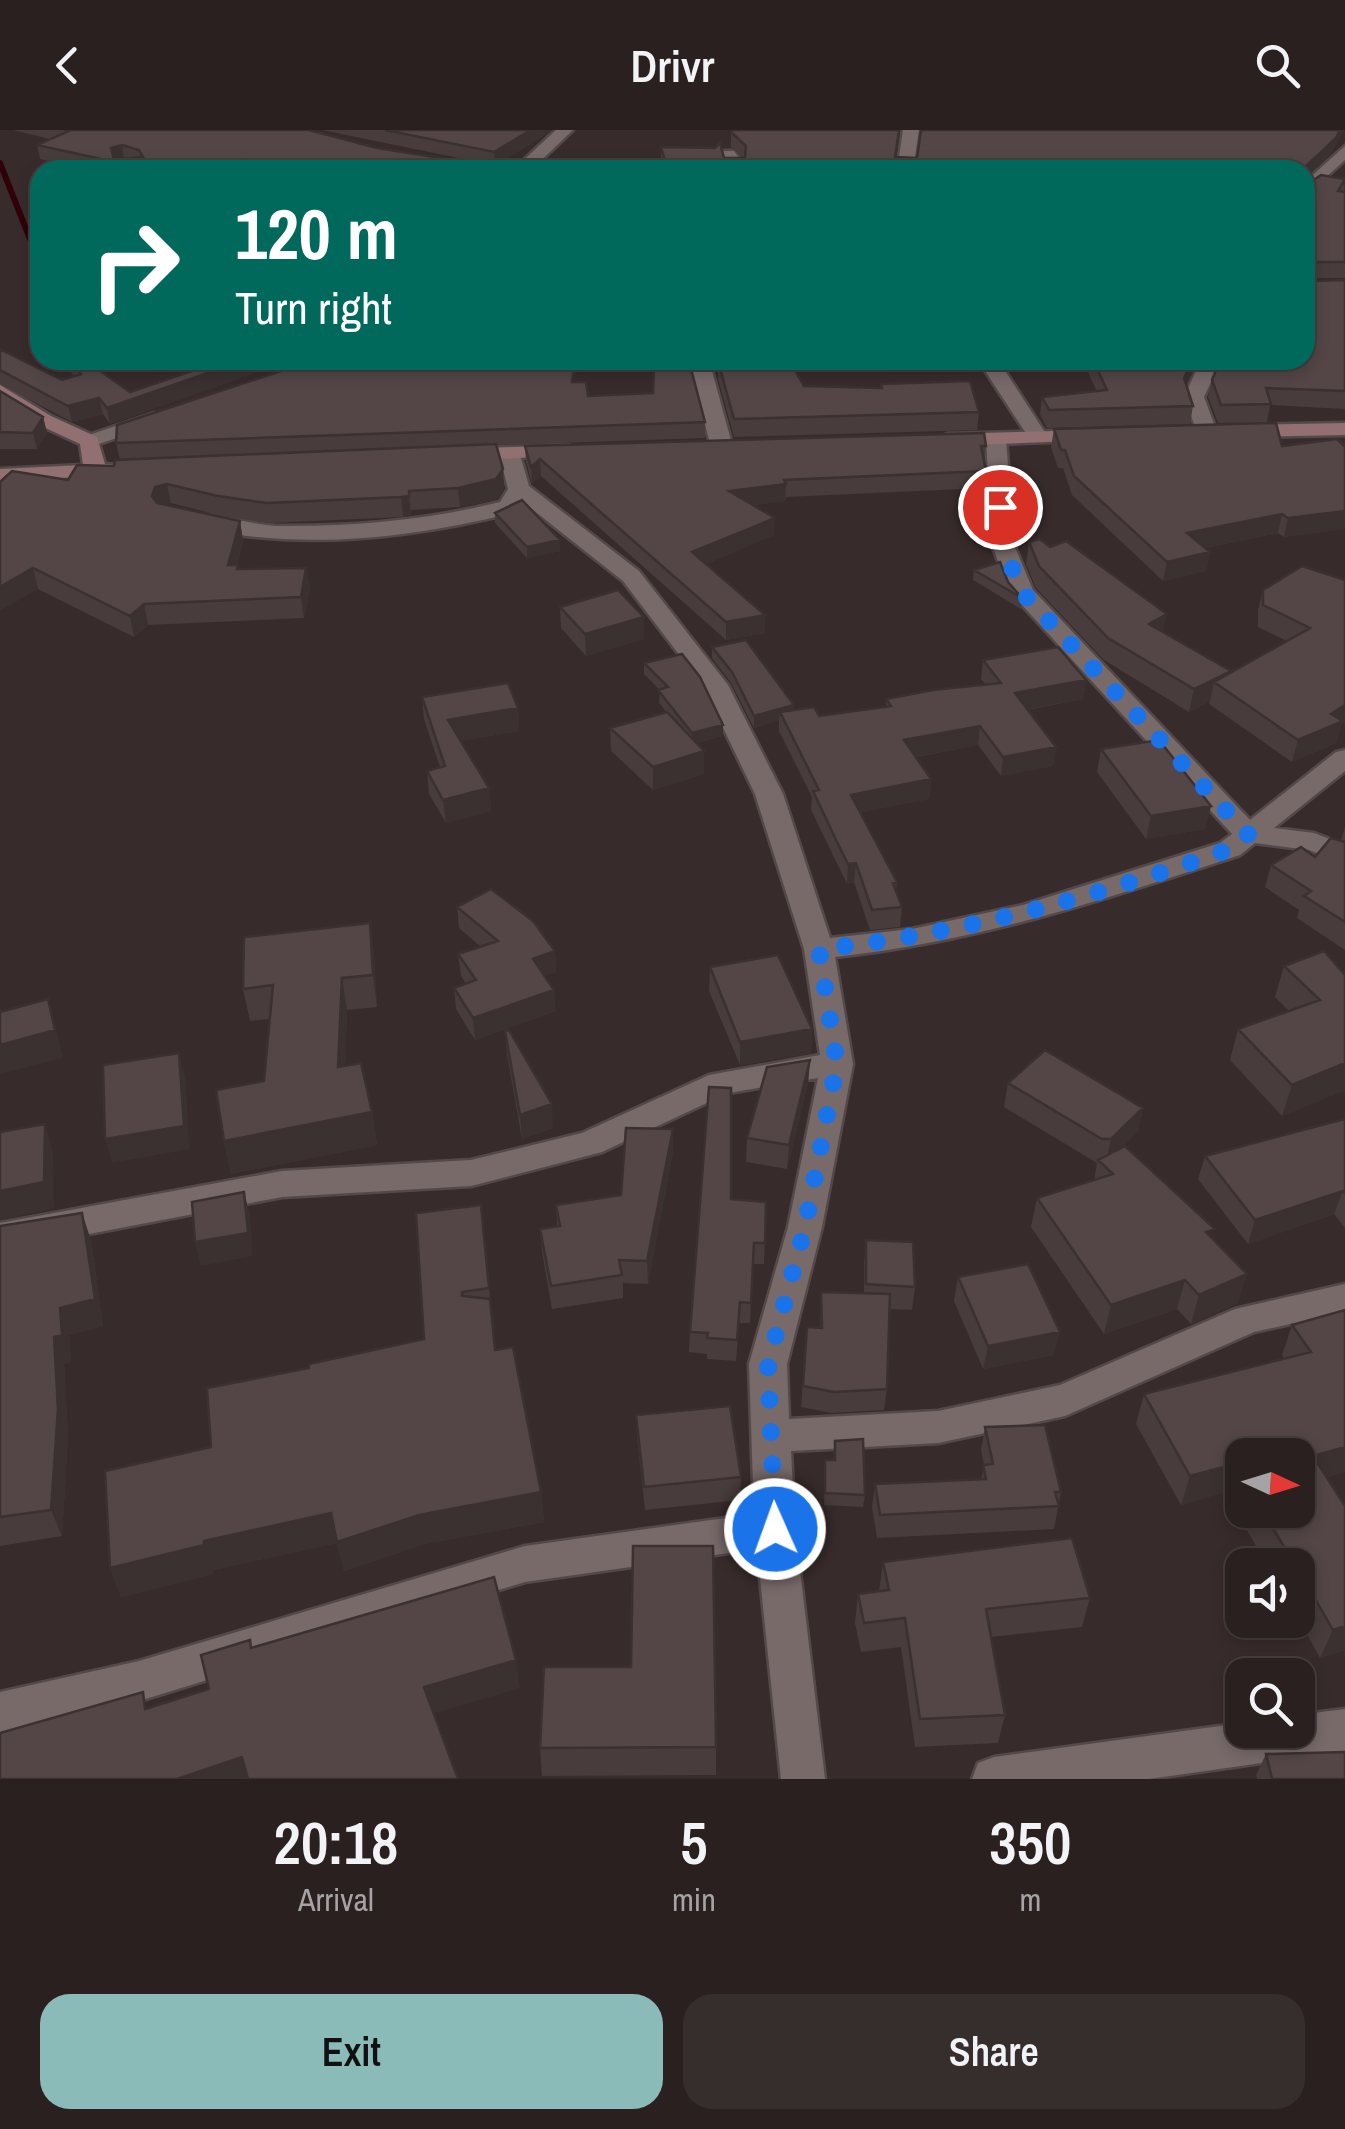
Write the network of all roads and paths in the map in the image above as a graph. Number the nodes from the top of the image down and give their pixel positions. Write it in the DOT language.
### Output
graph roads {
  1 [pos="565,130"];
  2 [pos="911,130"];
  3 [pos="1345,151"];
  4 [pos="531,160"];
  5 [pos="907,160"];
  6 [pos="1315,181"];
  7 [pos="702,370"];
  8 [pos="994,370"];
  9 [pos="1206,370"];
  10 [pos="0,391"];
  11 [pos="172,413"];
  12 [pos="1345,429"];
  13 [pos="1198,432"];
  14 [pos="1113,435"];
  15 [pos="1038,437"];
  16 [pos="996,438"];
  17 [pos="90,441"];
  18 [pos="918,441"];
  19 [pos="722,448"];
  20 [pos="587,451"];
  21 [pos="510,453"];
  22 [pos="431,456"];
  23 [pos="135,469"];
  24 [pos="95,471"];
  25 [pos="0,475"];
  26 [pos="519,489"];
  27 [pos="170,514"];
  28 [pos="1345,758"];
  29 [pos="1248,834"];
  30 [pos="1345,855"];
  31 [pos="819,949"];
  32 [pos="837,1064"];
  33 [pos="0,1237"];
  34 [pos="1345,1298"];
  35 [pos="772,1436"];
  36 [pos="775,1529"];
  37 [pos="0,1713"];
  38 [pos="1345,1730"];
  39 [pos="803,1779"];
  40 [pos="994,1779"];
  1 -- 4 [label="street"];
  2 -- 5 [label="street"];
  3 -- 6 [label="street"];
  7 -- 19 [label="street"];
  8 -- 15 [label="street"];
  9 -- 13 [label="street"];
  10 -- 17 [label="main road"];
  11 -- 17 [label="street"];
  12 -- 13 [label="main road"];
  14 -- 15 [label="main road"];
  15 -- 16 [label="main road"];
  16 -- 18 [label="main road"];
  16 -- 29 [label="street"];
  17 -- 24 [label="main road"];
  20 -- 21 [label="main road"];
  21 -- 22 [label="main road"];
  21 -- 26 [label="street"];
  23 -- 24 [label="main road"];
  24 -- 25 [label="main road"];
  26 -- 27 [label="street"];
  26 -- 31 [label="street"];
  28 -- 29 [label="street"];
  29 -- 30 [label="street"];
  29 -- 31 [label="street"];
  31 -- 32 [label="street"];
  32 -- 33 [label="street"];
  32 -- 35 [label="street"];
  34 -- 35 [label="street"];
  35 -- 36 [label="street"];
  36 -- 37 [label="street"];
  36 -- 39 [label="street"];
  38 -- 40 [label="street"];
}
